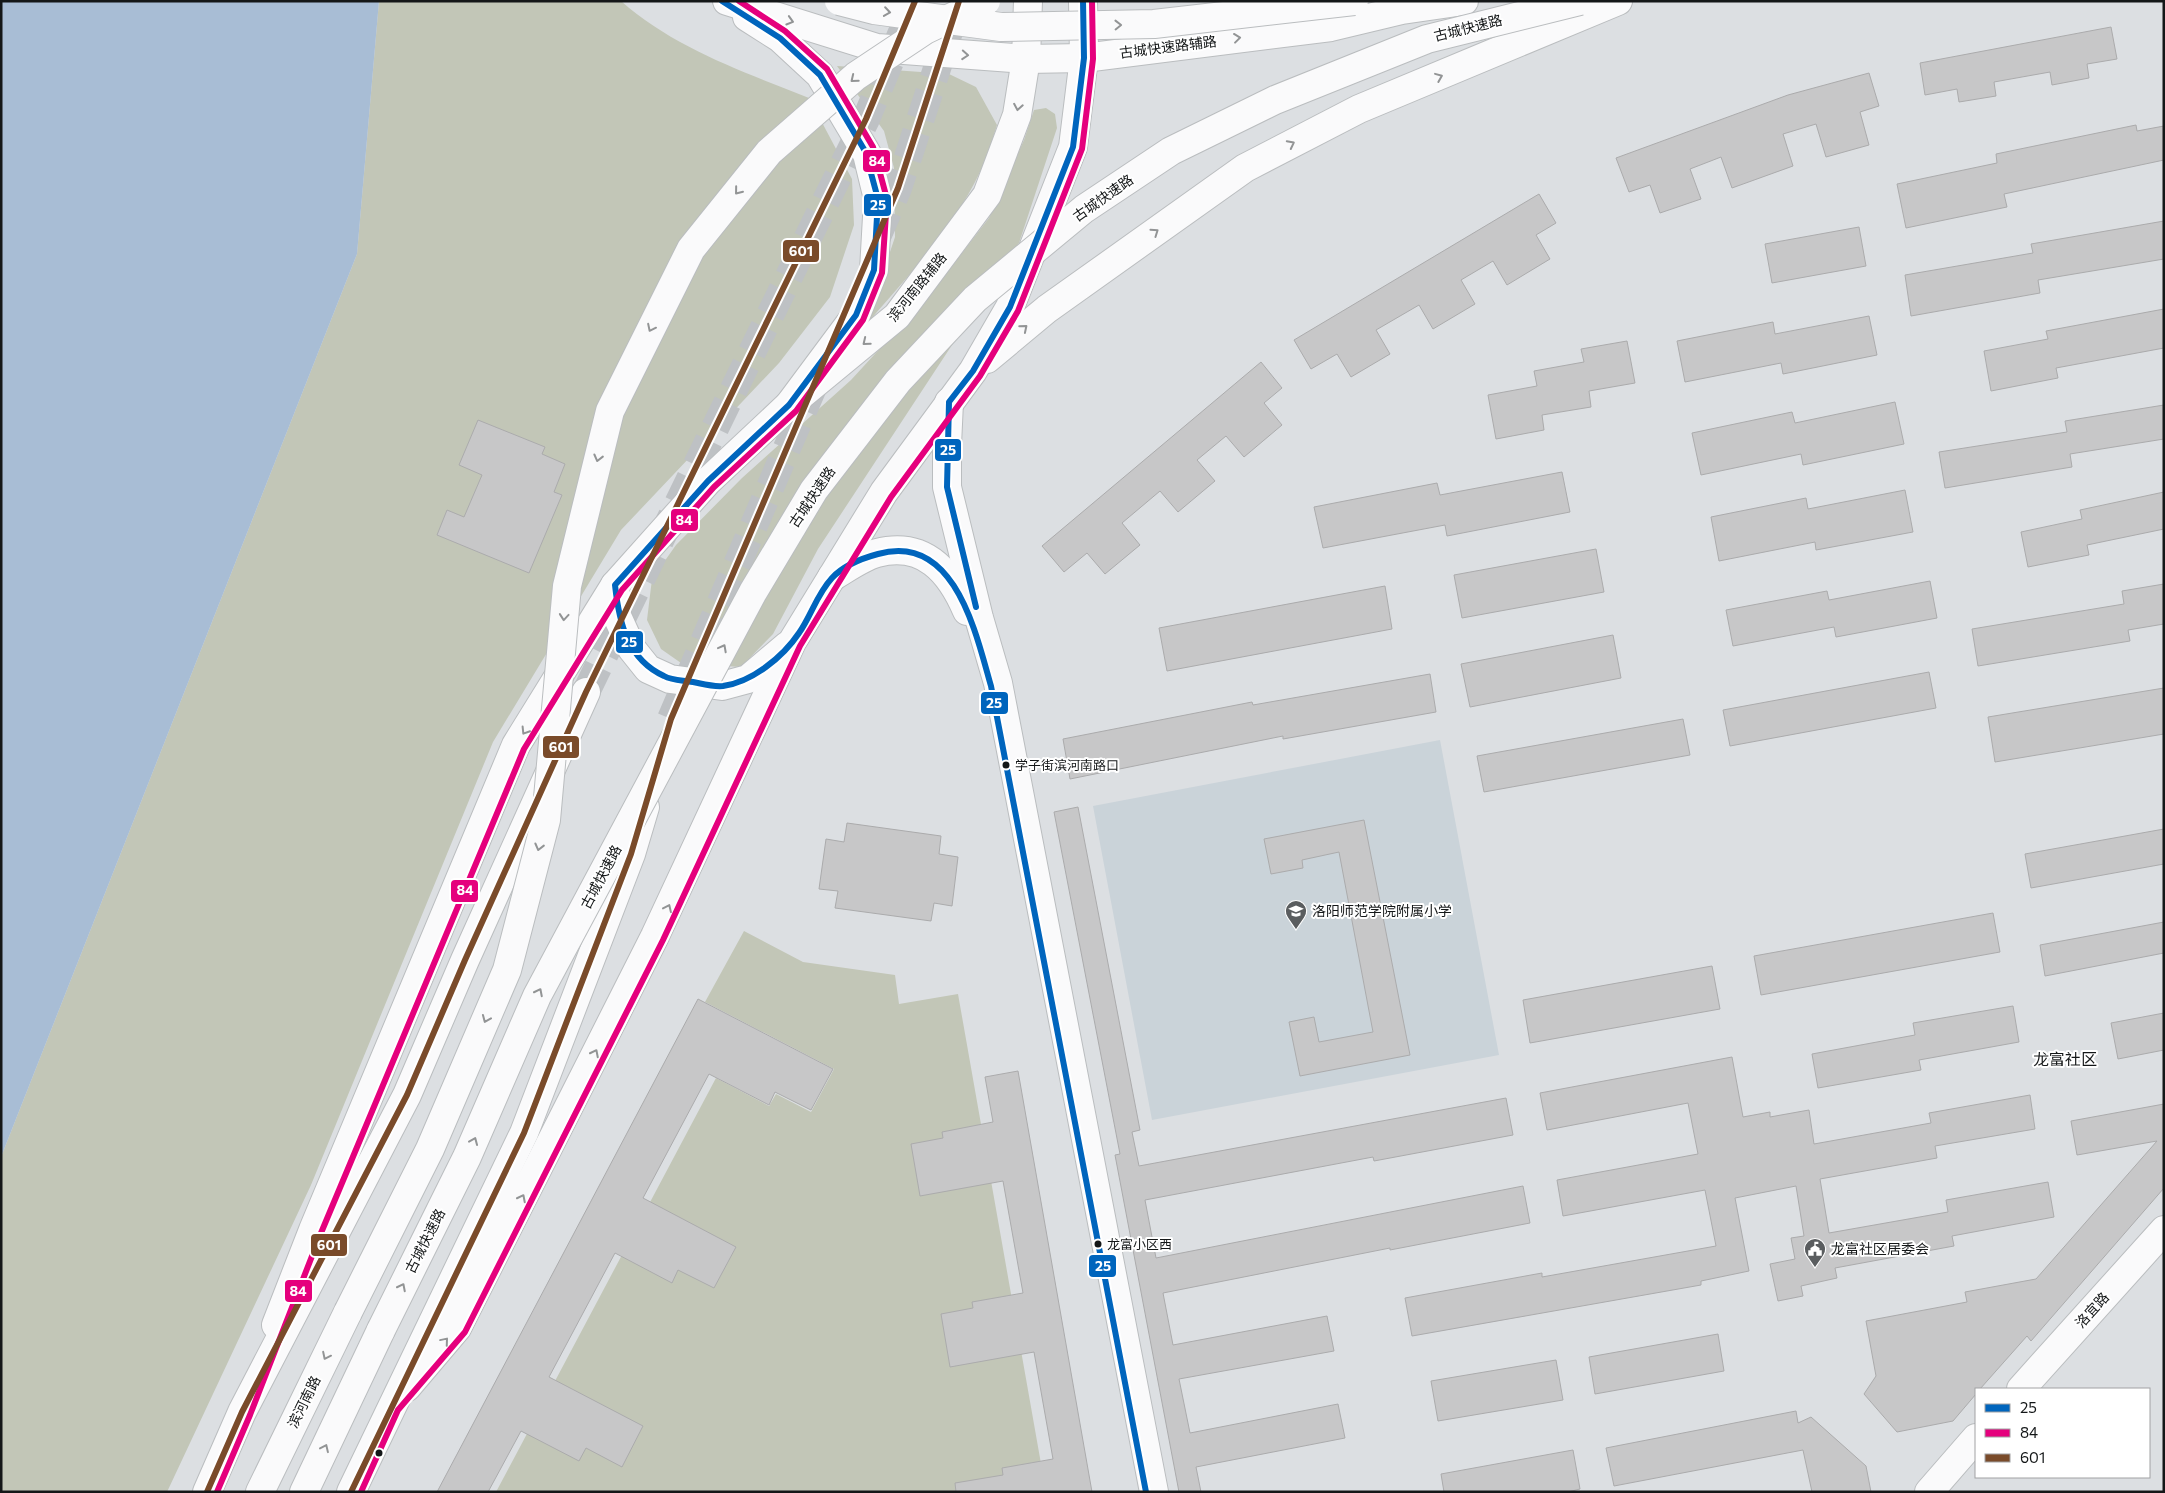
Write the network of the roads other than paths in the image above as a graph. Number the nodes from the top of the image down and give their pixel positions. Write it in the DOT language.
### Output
graph roads {
  1 [pos="722,1"];
  2 [pos="727,1"];
  3 [pos="839,1"];
  4 [pos="986,1"];
  5 [pos="1028,1"];
  6 [pos="1082,1"];
  7 [pos="1354,1"];
  8 [pos="1464,1"];
  9 [pos="1580,1"];
  10 [pos="1618,1"];
  11 [pos="1084,58"];
  12 [pos="1026,59"];
  13 [pos="973,371"];
  14 [pos="949,402"];
  15 [pos="789,405"];
  16 [pos="832,577"];
  17 [pos="615,585"];
  18 [pos="975,619"];
  19 [pos="792,642"];
  20 [pos="586,692"];
  21 [pos="671,719"];
  22 [pos="2164,1230"];
  23 [pos="2164,1255"];
  24 [pos="2021,1388"];
  25 [pos="2043,1388"];
  26 [pos="391,1405"];
  27 [pos="242,1412"];
  28 [pos="1975,1439"];
  29 [pos="1975,1464"];
  30 [pos="207,1492"];
  31 [pos="260,1492"];
  32 [pos="304,1492"];
  33 [pos="351,1492"];
  34 [pos="1146,1492"];
  35 [pos="1154,1492"];
  36 [pos="1929,1492"];
  37 [pos="1950,1492"];
  1 -- 15 [label="main road"];
  2 -- 12 [label="main road, 古城快速路辅路, one-way"];
  3 -- 7 [label="main road, one-way, bridge"];
  4 -- 31 [label="main road, 滨河南路, one-way, bridge"];
  5 -- 12 [label="main road, 滨河南路辅路"];
  6 -- 11 [label="main road"];
  11 -- 8 [label="main road, 古城快速路辅路, one-way"];
  32 -- 9 [label="main road, 古城快速路, one-way, bridge"];
  13 -- 10 [label="main road, one-way"];
  11 -- 12 [label="main road, 古城快速路辅路"];
  11 -- 13 [label="main road"];
  12 -- 15 [label="main road, 滨河南路辅路, one-way"];
  13 -- 14 [label="main road"];
  14 -- 16 [label="main road"];
  14 -- 18 [label="main road"];
  15 -- 17 [label="main road, 滨河南路辅路"];
  16 -- 18 [label="main road"];
  16 -- 19 [label="main road"];
  17 -- 19 [label="main road"];
  17 -- 27 [label="main road, 滨河南路辅路, one-way"];
  18 -- 34 [label="main road"];
  18 -- 35 [label="main road"];
  26 -- 19 [label="main road, one-way"];
  20 -- 27 [label="main road"];
  21 -- 26 [label="main road"];
  22 -- 24 [label="main road, 洛宜路"];
  23 -- 25 [label="main road, 洛宜路"];
  26 -- 33 [label="main road"];
  27 -- 30 [label="main road"];
  28 -- 36 [label="main road"];
  29 -- 37 [label="main road"];
}
